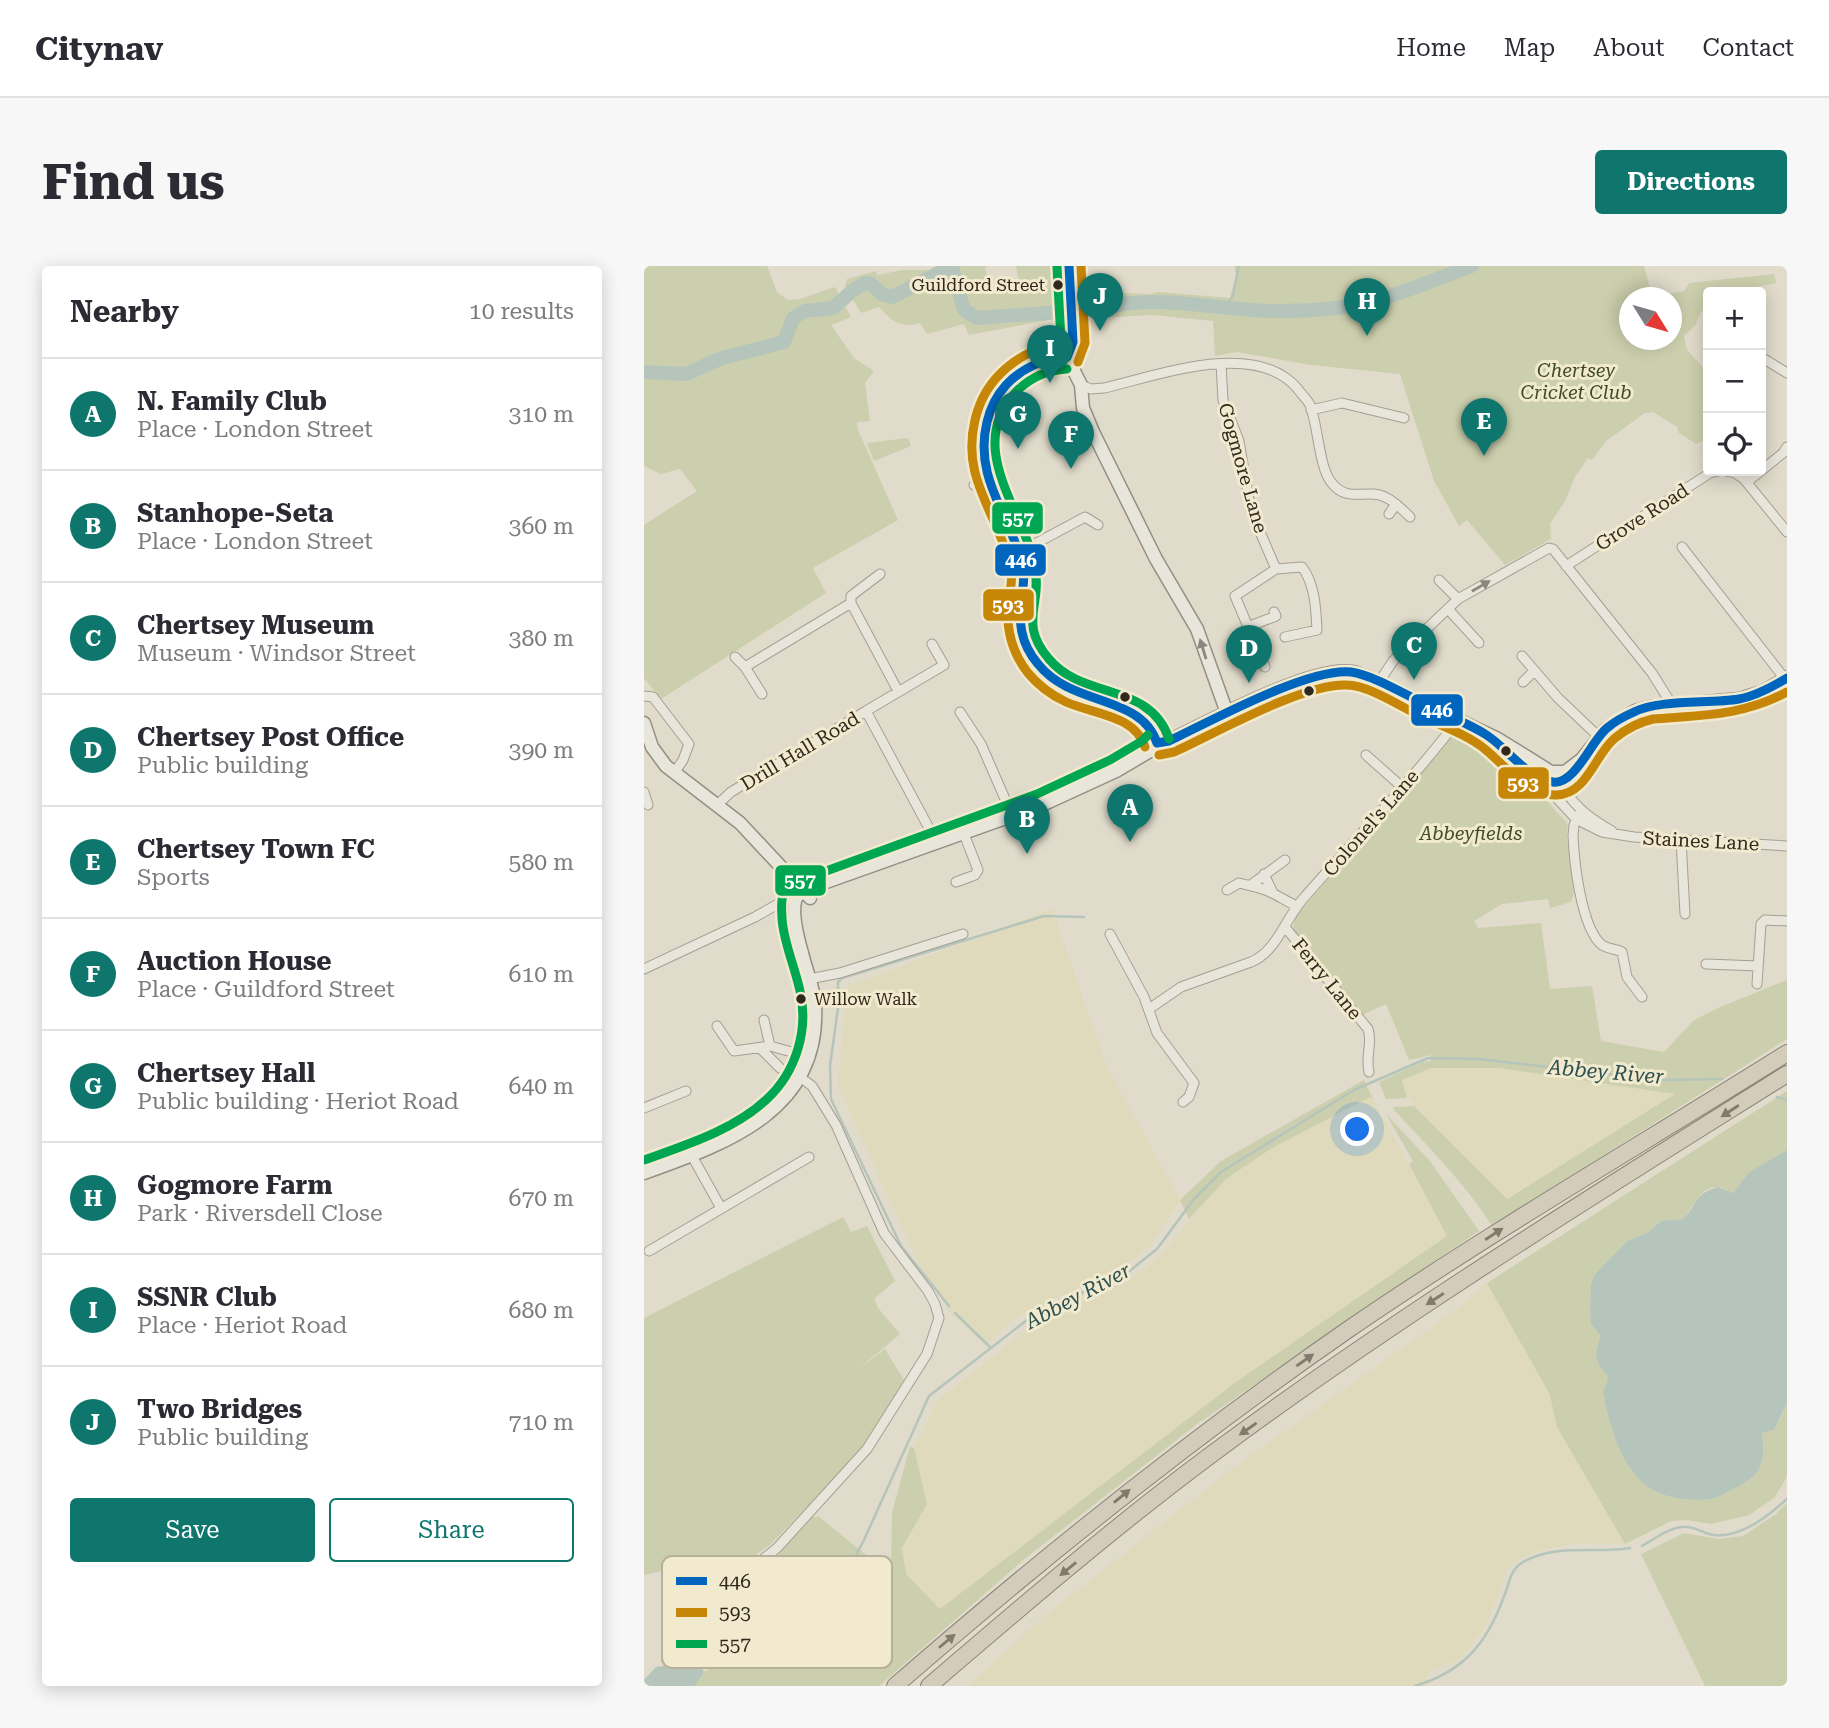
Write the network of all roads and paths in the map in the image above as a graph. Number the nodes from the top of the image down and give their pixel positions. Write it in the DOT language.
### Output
graph roads {
  1 [pos="1072,267"];
  2 [pos="1067,357"];
  3 [pos="1766,360"];
  4 [pos="1221,364"];
  5 [pos="1787,373"];
  6 [pos="1081,385"];
  7 [pos="1311,410"];
  8 [pos="1404,418"];
  9 [pos="1787,447"];
  10 [pos="1705,476"];
  11 [pos="1740,476"];
  12 [pos="987,480"];
  13 [pos="1747,482"];
  14 [pos="974,485"];
  15 [pos="1396,504"];
  16 [pos="1389,514"];
  17 [pos="1410,517"];
  18 [pos="1098,525"];
  19 [pos="1787,532"];
  20 [pos="1682,547"];
  21 [pos="1018,553"];
  22 [pos="1566,566"];
  23 [pos="1276,569"];
  24 [pos="880,574"];
  25 [pos="1439,580"];
  26 [pos="1458,599"];
  27 [pos="851,603"];
  28 [pos="1448,609"];
  29 [pos="1274,612"];
  30 [pos="1250,626"];
  31 [pos="1285,637"];
  32 [pos="1479,643"];
  33 [pos="932,644"];
  34 [pos="1522,656"];
  35 [pos="735,657"];
  36 [pos="745,667"];
  37 [pos="1265,667"];
  38 [pos="1534,671"];
  39 [pos="1786,678"];
  40 [pos="1379,682"];
  41 [pos="1523,682"];
  42 [pos="898,691"];
  43 [pos="762,694"];
  44 [pos="644,696"];
  45 [pos="1672,705"];
  46 [pos="866,711"];
  47 [pos="960,712"];
  48 [pos="1227,713"];
  49 [pos="1458,720"];
  50 [pos="644,723"];
  51 [pos="1599,737"];
  52 [pos="1157,743"];
  53 [pos="648,749"];
  54 [pos="1366,755"];
  55 [pos="674,773"];
  56 [pos="1550,778"];
  57 [pos="1402,787"];
  58 [pos="644,792"];
  59 [pos="648,805"];
  60 [pos="717,805"];
  61 [pos="1579,815"];
  62 [pos="1012,816"];
  63 [pos="964,834"];
  64 [pos="1681,840"];
  65 [pos="937,844"];
  66 [pos="1787,846"];
  67 [pos="1285,860"];
  68 [pos="1264,874"];
  69 [pos="956,882"];
  70 [pos="1251,885"];
  71 [pos="1227,890"];
  72 [pos="1277,896"];
  73 [pos="802,898"];
  74 [pos="1297,906"];
  75 [pos="1685,914"];
  76 [pos="1787,920"];
  77 [pos="1286,924"];
  78 [pos="964,934"];
  79 [pos="1110,934"];
  80 [pos="1706,964"];
  81 [pos="1758,966"];
  82 [pos="644,969"];
  83 [pos="809,979"];
  84 [pos="1758,984"];
  85 [pos="1642,997"];
  86 [pos="1149,1009"];
  87 [pos="764,1020"];
  88 [pos="717,1026"];
  89 [pos="765,1047"];
  90 [pos="1787,1053"];
  91 [pos="810,1056"];
  92 [pos="780,1068"];
  93 [pos="1369,1072"];
  94 [pos="1787,1074"];
  95 [pos="800,1077"];
  96 [pos="686,1091"];
  97 [pos="1183,1102"];
  98 [pos="644,1108"];
  99 [pos="692,1156"];
  100 [pos="809,1158"];
  101 [pos="644,1173"];
  102 [pos="722,1208"];
  103 [pos="649,1251"];
  104 [pos="766,1556"];
  105 [pos="895,1686"];
  106 [pos="929,1686"];
  1 -- 2 [label="main road"];
  2 -- 6 [label="main road"];
  2 -- 12 [label="main road"];
  3 -- 5 [label="street"];
  4 -- 6 [label="street"];
  4 -- 7 [label="street"];
  4 -- 23 [label="street, Gogmore Lane"];
  48 -- 6 [label="main road, one-way"];
  7 -- 8 [label="street"];
  7 -- 15 [label="street"];
  9 -- 13 [label="street"];
  10 -- 22 [label="street, Grove Road"];
  11 -- 13 [label="street"];
  12 -- 14 [label="street"];
  12 -- 21 [label="main road"];
  13 -- 19 [label="street"];
  15 -- 16 [label="street"];
  15 -- 17 [label="street"];
  18 -- 21 [label="street"];
  20 -- 39 [label="street"];
  21 -- 52 [label="main road"];
  26 -- 22 [label="street, one-way"];
  22 -- 45 [label="street"];
  23 -- 30 [label="street"];
  23 -- 31 [label="street"];
  24 -- 27 [label="street"];
  25 -- 26 [label="street"];
  26 -- 28 [label="street"];
  27 -- 36 [label="street"];
  27 -- 42 [label="street"];
  28 -- 32 [label="street"];
  28 -- 40 [label="street"];
  29 -- 30 [label="street"];
  30 -- 37 [label="street"];
  33 -- 42 [label="street"];
  34 -- 38 [label="street"];
  35 -- 36 [label="street"];
  36 -- 43 [label="street"];
  38 -- 41 [label="street"];
  38 -- 51 [label="street"];
  39 -- 45 [label="main road"];
  40 -- 48 [label="main road, Staines Lane"];
  40 -- 49 [label="main road, Staines Lane"];
  42 -- 46 [label="street"];
  44 -- 55 [label="street"];
  45 -- 51 [label="main road"];
  46 -- 60 [label="street, Drill Hall Road"];
  46 -- 65 [label="street, Drill Hall Road"];
  47 -- 62 [label="street"];
  48 -- 52 [label="main road, Staines Lane"];
  49 -- 56 [label="main road, Staines Lane"];
  49 -- 57 [label="street, Colonel's Lane"];
  50 -- 53 [label="main road"];
  51 -- 56 [label="main road"];
  52 -- 62 [label="main road, Staines Lane"];
  53 -- 55 [label="main road"];
  54 -- 57 [label="street"];
  55 -- 60 [label="main road"];
  56 -- 61 [label="street, Staines Lane"];
  56 -- 61 [label="street, Staines Lane"];
  57 -- 74 [label="street, Colonel's Lane"];
  58 -- 59 [label="street"];
  60 -- 73 [label="main road"];
  61 -- 64 [label="street, Staines Lane"];
  61 -- 85 [label="street"];
  62 -- 63 [label="main road, Staines Lane"];
  63 -- 65 [label="main road, Staines Lane"];
  63 -- 69 [label="street"];
  64 -- 66 [label="street, Staines Lane"];
  64 -- 75 [label="street"];
  65 -- 73 [label="main road, Staines Lane"];
  67 -- 68 [label="street"];
  68 -- 70 [label="street"];
  68 -- 72 [label="street, Ferry Lane"];
  70 -- 71 [label="street"];
  70 -- 72 [label="street"];
  72 -- 74 [label="street"];
  72 -- 77 [label="street, Ferry Lane"];
  73 -- 82 [label="street"];
  73 -- 83 [label="main road"];
  74 -- 77 [label="street, Colonel's Lane"];
  76 -- 81 [label="street"];
  77 -- 86 [label="street, Colonel's Lane"];
  77 -- 93 [label="street, Ferry Lane"];
  78 -- 83 [label="street"];
  79 -- 86 [label="street"];
  80 -- 81 [label="street"];
  81 -- 84 [label="street"];
  83 -- 91 [label="main road"];
  86 -- 97 [label="street"];
  87 -- 89 [label="street"];
  88 -- 89 [label="street"];
  89 -- 91 [label="street"];
  89 -- 92 [label="street"];
  105 -- 90 [label="highway, one-way"];
  91 -- 95 [label="main road"];
  94 -- 106 [label="highway, one-way"];
  95 -- 99 [label="main road"];
  95 -- 104 [label="street"];
  96 -- 98 [label="street"];
  99 -- 101 [label="main road"];
  99 -- 102 [label="street"];
  100 -- 102 [label="street"];
  102 -- 103 [label="street"];
}
